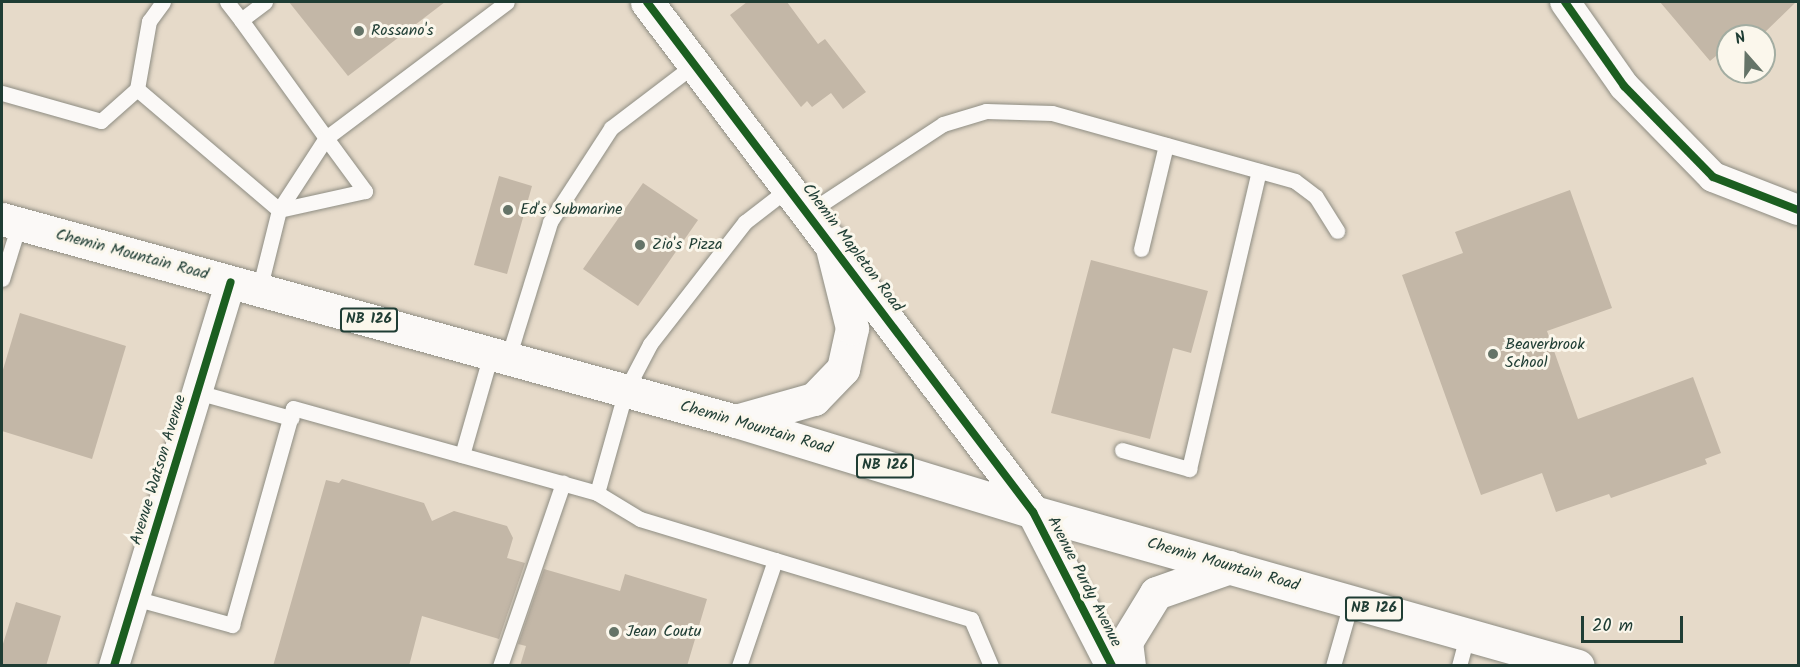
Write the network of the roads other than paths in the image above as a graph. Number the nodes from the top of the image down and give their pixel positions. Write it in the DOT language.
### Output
graph roads {
  1 [pos="163,2"];
  2 [pos="227,2"];
  3 [pos="265,2"];
  4 [pos="507,2"];
  5 [pos="647,2"];
  6 [pos="1565,2"];
  7 [pos="241,20"];
  8 [pos="695,64"];
  9 [pos="136,88"];
  10 [pos="2,93"];
  11 [pos="326,138"];
  12 [pos="1166,145"];
  13 [pos="1259,171"];
  14 [pos="799,200"];
  15 [pos="279,210"];
  16 [pos="1798,210"];
  17 [pos="10,221"];
  18 [pos="1337,231"];
  19 [pos="830,240"];
  20 [pos="1141,249"];
  21 [pos="2,279"];
  22 [pos="245,286"];
  23 [pos="499,356"];
  24 [pos="626,390"];
  25 [pos="197,392"];
  26 [pos="291,418"];
  27 [pos="736,421"];
  28 [pos="1122,450"];
  29 [pos="462,455"];
  30 [pos="563,483"];
  31 [pos="597,493"];
  32 [pos="1033,512"];
  33 [pos="775,560"];
  34 [pos="1230,567"];
  35 [pos="134,598"];
  36 [pos="1351,603"];
  37 [pos="1463,651"];
  38 [pos="1525,657"];
  39 [pos="114,666"];
  40 [pos="500,666"];
  41 [pos="738,666"];
  42 [pos="991,666"];
  43 [pos="1112,666"];
  44 [pos="1129,666"];
  45 [pos="1333,666"];
  46 [pos="1578,666"];
  1 -- 9 [label="lane"];
  2 -- 7 [label="lane"];
  3 -- 7 [label="lane"];
  4 -- 11 [label="lane"];
  5 -- 8 [label="main road, Chemin Mapleton Road"];
  6 -- 16 [label="street"];
  7 -- 11 [label="lane"];
  8 -- 14 [label="main road, Chemin Mapleton Road"];
  8 -- 23 [label="lane"];
  9 -- 10 [label="lane"];
  9 -- 15 [label="lane"];
  11 -- 15 [label="lane"];
  11 -- 15 [label="lane"];
  12 -- 13 [label="lane"];
  12 -- 14 [label="lane"];
  12 -- 20 [label="lane"];
  13 -- 18 [label="lane"];
  13 -- 28 [label="lane"];
  14 -- 19 [label="main road, Chemin Mapleton Road"];
  14 -- 24 [label="lane"];
  15 -- 22 [label="lane"];
  17 -- 21 [label="lane"];
  17 -- 22 [label="main road, Chemin Mountain Road / NB 126"];
  19 -- 27 [label="main road"];
  19 -- 32 [label="main road, Chemin Mapleton Road"];
  22 -- 23 [label="main road, Chemin Mountain Road / NB 126"];
  22 -- 25 [label="street, Avenue Watson Avenue"];
  23 -- 24 [label="main road, Chemin Mountain Road / NB 126"];
  23 -- 29 [label="lane"];
  24 -- 27 [label="main road, Chemin Mountain Road / NB 126"];
  24 -- 31 [label="lane"];
  25 -- 26 [label="lane"];
  25 -- 35 [label="street, Avenue Watson Avenue"];
  26 -- 29 [label="lane"];
  26 -- 35 [label="lane"];
  27 -- 32 [label="main road, Chemin Mountain Road / NB 126"];
  29 -- 30 [label="lane"];
  30 -- 31 [label="lane"];
  30 -- 40 [label="lane"];
  31 -- 33 [label="lane"];
  32 -- 34 [label="main road, Chemin Mountain Road / NB 126"];
  32 -- 43 [label="main road, Avenue Purdy Avenue"];
  33 -- 41 [label="lane"];
  33 -- 42 [label="lane"];
  34 -- 36 [label="main road, Chemin Mountain Road / NB 126"];
  34 -- 44 [label="main road"];
  35 -- 39 [label="street, Avenue Watson Avenue"];
  36 -- 37 [label="main road, Chemin Mountain Road / NB 126"];
  36 -- 45 [label="lane"];
  37 -- 38 [label="main road, Chemin Mountain Road / NB 126"];
  38 -- 46 [label="main road, Chemin Mountain Road / NB 126"];
}
